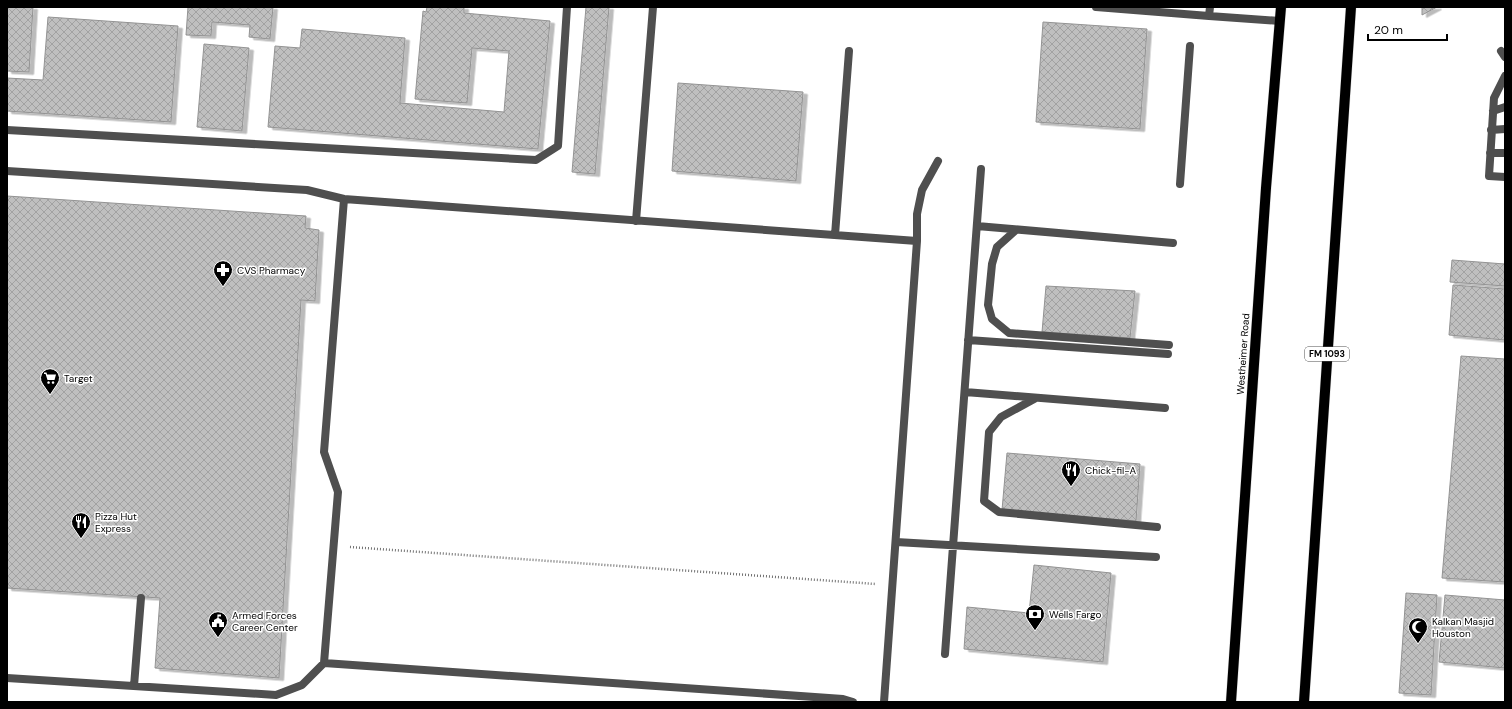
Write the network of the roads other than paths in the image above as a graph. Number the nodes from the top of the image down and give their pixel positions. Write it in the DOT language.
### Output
graph roads {
  1 [pos="568,7"];
  2 [pos="653,7"];
  3 [pos="1096,7"];
  4 [pos="1210,7"];
  5 [pos="1281,7"];
  6 [pos="1351,7"];
  7 [pos="1209,16"];
  8 [pos="1280,21"];
  9 [pos="1190,46"];
  10 [pos="848,51"];
  11 [pos="1505,76"];
  12 [pos="1505,90"];
  13 [pos="1494,98"];
  14 [pos="1505,107"];
  15 [pos="1493,111"];
  16 [pos="1505,129"];
  17 [pos="7,130"];
  18 [pos="1491,130"];
  19 [pos="1505,152"];
  20 [pos="1490,153"];
  21 [pos="938,161"];
  22 [pos="981,170"];
  23 [pos="7,171"];
  24 [pos="1505,177"];
  25 [pos="1180,184"];
  26 [pos="344,199"];
  27 [pos="636,221"];
  28 [pos="977,226"];
  29 [pos="1016,230"];
  30 [pos="835,235"];
  31 [pos="917,241"];
  32 [pos="1173,243"];
  33 [pos="968,340"];
  34 [pos="1169,345"];
  35 [pos="1168,354"];
  36 [pos="964,392"];
  37 [pos="1036,398"];
  38 [pos="1165,408"];
  39 [pos="1157,527"];
  40 [pos="896,542"];
  41 [pos="953,544"];
  42 [pos="1156,557"];
  43 [pos="141,598"];
  44 [pos="945,654"];
  45 [pos="324,663"];
  46 [pos="7,678"];
  47 [pos="134,686"];
  48 [pos="853,702"];
  49 [pos="884,702"];
  50 [pos="1231,702"];
  51 [pos="1304,702"];
  1 -- 17 [label="lane"];
  2 -- 27 [label="lane"];
  3 -- 7 [label="lane"];
  4 -- 7 [label="lane"];
  5 -- 8 [label="main road, Westheimer Road"];
  6 -- 51 [label="main road, FM 1093"];
  7 -- 8 [label="lane"];
  8 -- 50 [label="main road, Westheimer Road"];
  9 -- 25 [label="lane"];
  10 -- 30 [label="lane"];
  11 -- 13 [label="lane"];
  12 -- 13 [label="lane"];
  13 -- 15 [label="lane"];
  14 -- 15 [label="lane"];
  15 -- 18 [label="lane"];
  16 -- 18 [label="lane"];
  18 -- 20 [label="lane"];
  19 -- 20 [label="lane"];
  20 -- 24 [label="lane"];
  21 -- 31 [label="lane"];
  22 -- 28 [label="lane"];
  23 -- 26 [label="lane"];
  26 -- 27 [label="lane"];
  26 -- 45 [label="lane"];
  27 -- 30 [label="lane"];
  28 -- 29 [label="lane"];
  28 -- 33 [label="lane"];
  29 -- 32 [label="lane"];
  29 -- 34 [label="lane"];
  30 -- 31 [label="lane"];
  31 -- 40 [label="lane"];
  33 -- 35 [label="lane"];
  33 -- 36 [label="lane"];
  36 -- 37 [label="lane"];
  36 -- 41 [label="lane"];
  37 -- 38 [label="lane"];
  37 -- 39 [label="lane"];
  40 -- 41 [label="lane"];
  40 -- 49 [label="lane"];
  41 -- 42 [label="lane"];
  41 -- 44 [label="lane"];
  43 -- 47 [label="lane"];
  45 -- 47 [label="lane"];
  45 -- 48 [label="lane"];
  46 -- 47 [label="lane"];
}
